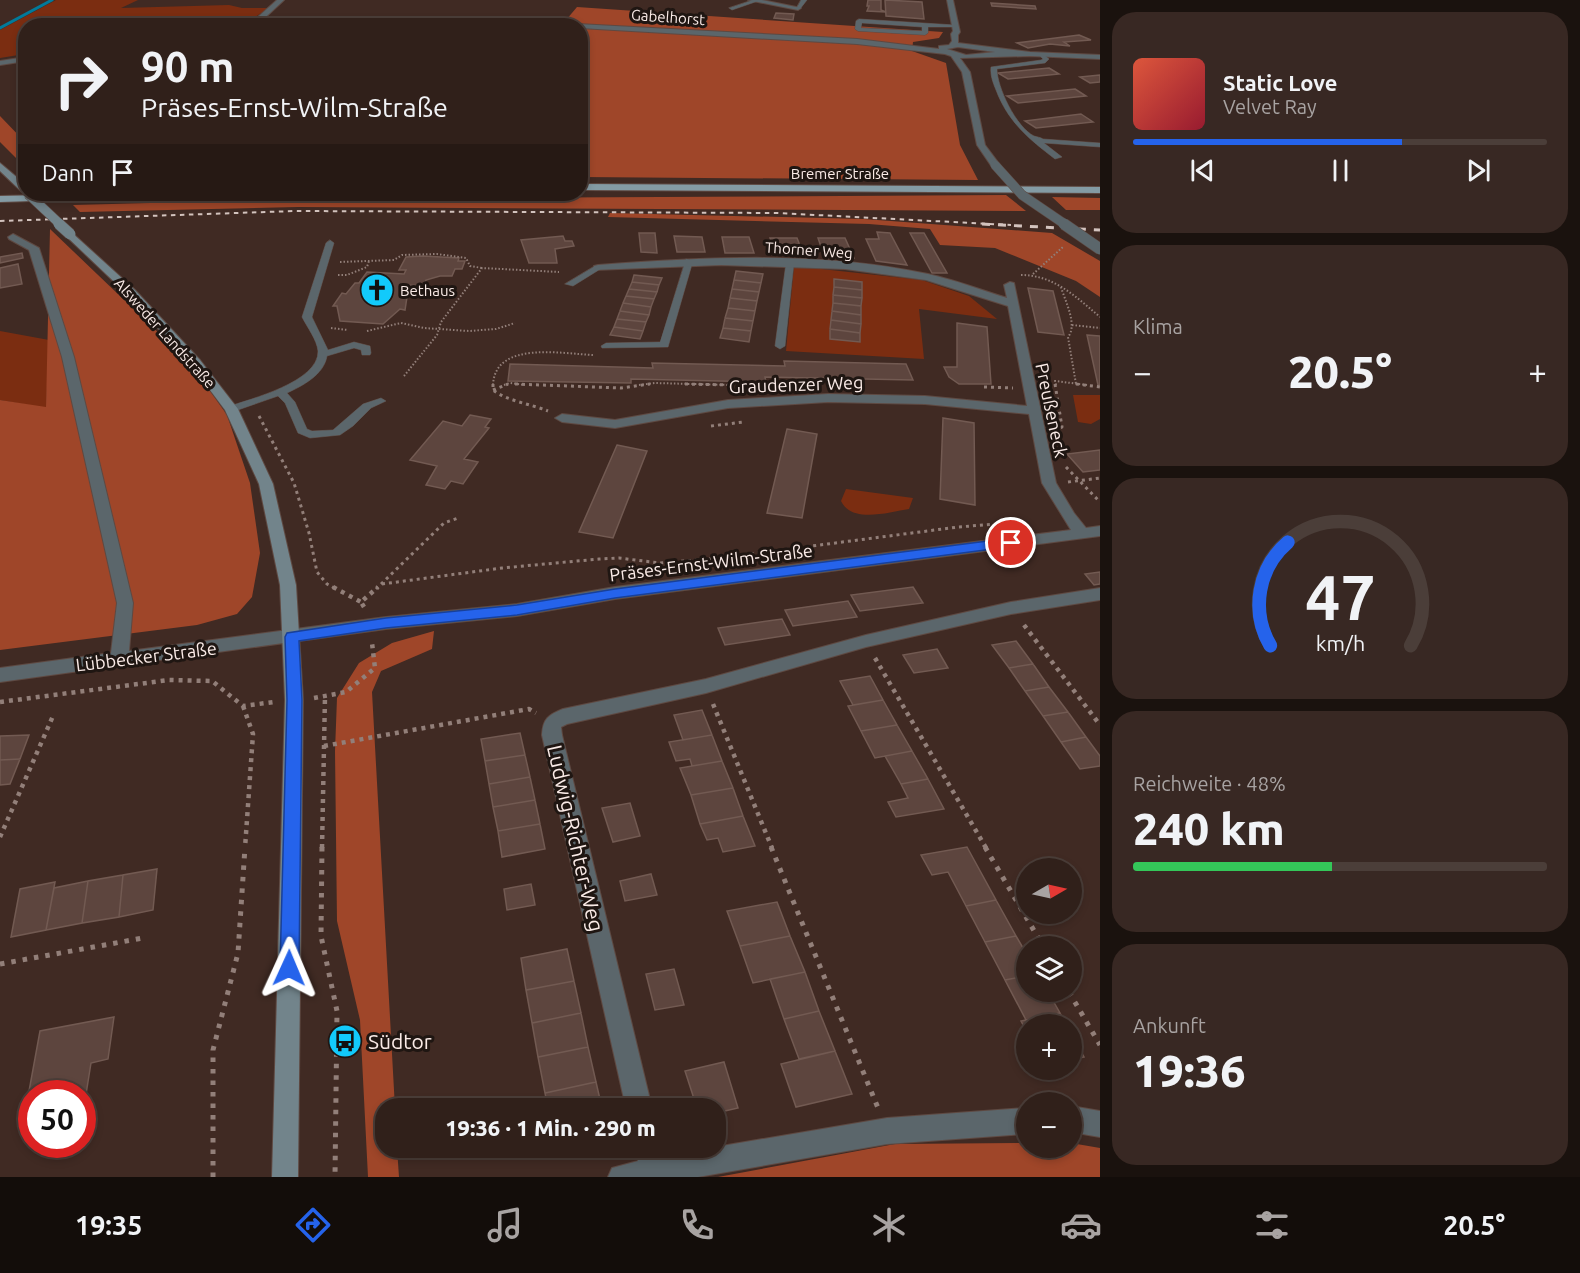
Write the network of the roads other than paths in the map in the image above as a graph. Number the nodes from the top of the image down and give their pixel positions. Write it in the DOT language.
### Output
graph roads {
  1 [pos="281,0"];
  2 [pos="804,0"];
  3 [pos="950,0"];
  4 [pos="753,1"];
  5 [pos="732,8"];
  6 [pos="798,8"];
  7 [pos="260,18"];
  8 [pos="925,25"];
  9 [pos="588,26"];
  10 [pos="956,30"];
  11 [pos="949,50"];
  12 [pos="976,51"];
  13 [pos="1042,55"];
  14 [pos="1100,57"];
  15 [pos="18,60"];
  16 [pos="0,63"];
  17 [pos="966,72"];
  18 [pos="1020,130"];
  19 [pos="1100,145"];
  20 [pos="1058,157"];
  21 [pos="0,166"];
  22 [pos="18,184"];
  23 [pos="588,187"];
  24 [pos="1100,190"];
  25 [pos="18,198"];
  26 [pos="0,199"];
  27 [pos="36,201"];
  28 [pos="13,237"];
  29 [pos="330,243"];
  30 [pos="1100,249"];
  31 [pos="689,261"];
  32 [pos="790,263"];
  33 [pos="594,270"];
  34 [pos="570,284"];
  35 [pos="1010,285"];
  36 [pos="1013,304"];
  37 [pos="780,346"];
  38 [pos="605,351"];
  39 [pos="366,352"];
  40 [pos="324,354"];
  41 [pos="280,392"];
  42 [pos="381,401"];
  43 [pos="231,409"];
  44 [pos="1034,411"];
  45 [pos="562,418"];
  46 [pos="1100,531"];
  47 [pos="1082,533"];
  48 [pos="1100,594"];
  49 [pos="292,637"];
  50 [pos="119,660"];
  51 [pos="0,675"];
  52 [pos="637,1098"];
  53 [pos="1082,1121"];
  54 [pos="1016,1122"];
  55 [pos="1100,1124"];
  56 [pos="651,1159"];
  57 [pos="285,1177"];
  58 [pos="621,1177"];
  1 -- 7 [label="street"];
  2 -- 6 [label="lane"];
  3 -- 10 [label="street"];
  4 -- 5 [label="lane"];
  4 -- 6 [label="street"];
  8 -- 8 [label="lane"];
  8 -- 10 [label="lane"];
  9 -- 11 [label="street, Gabelhorst"];
  10 -- 11 [label="street"];
  10 -- 12 [label="street"];
  11 -- 12 [label="street, Gabelhorst"];
  11 -- 17 [label="street"];
  12 -- 13 [label="street"];
  12 -- 17 [label="street"];
  13 -- 14 [label="street"];
  13 -- 18 [label="lane"];
  15 -- 16 [label="street"];
  17 -- 30 [label="street, bridge"];
  18 -- 19 [label="lane"];
  18 -- 20 [label="lane"];
  21 -- 22 [label="main road, Alsweder Landstraße"];
  23 -- 24 [label="main road, Bremer Straße"];
  25 -- 26 [label="main road"];
  27 -- 43 [label="main road, Alsweder Landstraße, bridge"];
  28 -- 50 [label="street"];
  29 -- 40 [label="lane"];
  31 -- 32 [label="street, Thorner Weg"];
  31 -- 33 [label="street, Thorner Weg"];
  31 -- 38 [label="lane"];
  32 -- 36 [label="street, Thorner Weg"];
  32 -- 37 [label="lane"];
  33 -- 34 [label="lane"];
  35 -- 36 [label="street, Preußeneck"];
  36 -- 44 [label="street, Preußeneck"];
  39 -- 40 [label="lane"];
  40 -- 41 [label="lane"];
  41 -- 42 [label="lane"];
  41 -- 43 [label="lane"];
  43 -- 49 [label="main road, Alsweder Landstraße"];
  44 -- 45 [label="street, Graudenzer Weg"];
  44 -- 47 [label="street, Preußeneck"];
  46 -- 47 [label="street, Präses-Ernst-Wilm-Straße"];
  47 -- 49 [label="street, Präses-Ernst-Wilm-Straße"];
  48 -- 52 [label="street, Ludwig-Richter-Weg"];
  49 -- 50 [label="street, Lübbecker Straße"];
  49 -- 57 [label="main road, Alsweder Landstraße"];
  50 -- 51 [label="street, Lübbecker Straße"];
  53 -- 55 [label="street"];
  54 -- 56 [label="street"];
  56 -- 58 [label="street"];
}
